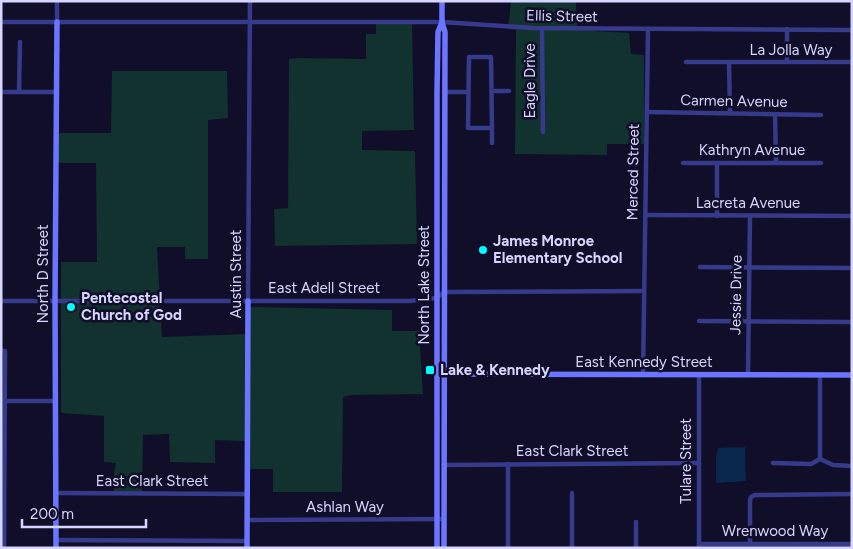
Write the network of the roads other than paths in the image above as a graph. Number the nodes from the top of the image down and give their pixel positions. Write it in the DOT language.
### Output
graph roads {
  1 [pos="57,1"];
  2 [pos="250,1"];
  3 [pos="442,1"];
  4 [pos="1,22"];
  5 [pos="57,22"];
  6 [pos="442,22"];
  7 [pos="250,23"];
  8 [pos="542,28"];
  9 [pos="648,29"];
  10 [pos="787,29"];
  11 [pos="852,30"];
  12 [pos="20,42"];
  13 [pos="686,62"];
  14 [pos="729,62"];
  15 [pos="786,62"];
  16 [pos="852,62"];
  17 [pos="492,91"];
  18 [pos="509,91"];
  19 [pos="1,92"];
  20 [pos="19,92"];
  21 [pos="57,92"];
  22 [pos="437,92"];
  23 [pos="444,92"];
  24 [pos="468,92"];
  25 [pos="646,112"];
  26 [pos="730,113"];
  27 [pos="775,114"];
  28 [pos="821,115"];
  29 [pos="492,128"];
  30 [pos="543,132"];
  31 [pos="492,143"];
  32 [pos="683,163"];
  33 [pos="717,163"];
  34 [pos="776,163"];
  35 [pos="821,163"];
  36 [pos="645,215"];
  37 [pos="717,216"];
  38 [pos="750,216"];
  39 [pos="852,216"];
  40 [pos="444,223"];
  41 [pos="437,231"];
  42 [pos="700,267"];
  43 [pos="749,267"];
  44 [pos="852,268"];
  45 [pos="644,291"];
  46 [pos="444,292"];
  47 [pos="437,298"];
  48 [pos="1,301"];
  49 [pos="55,301"];
  50 [pos="248,301"];
  51 [pos="699,321"];
  52 [pos="748,321"];
  53 [pos="852,322"];
  54 [pos="3,351"];
  55 [pos="436,374"];
  56 [pos="443,374"];
  57 [pos="643,375"];
  58 [pos="699,375"];
  59 [pos="748,375"];
  60 [pos="820,375"];
  61 [pos="852,375"];
  62 [pos="5,401"];
  63 [pos="56,401"];
  64 [pos="820,458"];
  65 [pos="699,463"];
  66 [pos="773,463"];
  67 [pos="508,464"];
  68 [pos="444,465"];
  69 [pos="852,466"];
  70 [pos="56,493"];
  71 [pos="248,494"];
  72 [pos="572,494"];
  73 [pos="852,494"];
  74 [pos="436,519"];
  75 [pos="443,519"];
  76 [pos="248,520"];
  77 [pos="636,522"];
  78 [pos="3,530"];
  79 [pos="56,540"];
  80 [pos="248,541"];
  81 [pos="750,544"];
  82 [pos="852,544"];
  83 [pos="699,546"];
  84 [pos="4,548"];
  85 [pos="56,548"];
  86 [pos="248,548"];
  87 [pos="437,548"];
  88 [pos="444,548"];
  89 [pos="508,548"];
  90 [pos="572,548"];
  91 [pos="636,548"];
  1 -- 5 [label="street, North D Street"];
  2 -- 7 [label="street, Austin Street"];
  3 -- 6 [label="street, North Lake Street"];
  4 -- 5 [label="street, Ellis Street"];
  5 -- 7 [label="street, Ellis Street"];
  5 -- 21 [label="street, North D Street"];
  6 -- 7 [label="street, Ellis Street"];
  6 -- 8 [label="street, Ellis Street"];
  6 -- 22 [label="street, North Lake Street"];
  6 -- 23 [label="street, North Lake Street"];
  7 -- 50 [label="street, Austin Street"];
  8 -- 9 [label="street, Ellis Street"];
  8 -- 30 [label="street, Eagle Drive"];
  9 -- 10 [label="street, Ellis Street"];
  9 -- 25 [label="street, Merced Street"];
  10 -- 11 [label="street, Ellis Street"];
  10 -- 15 [label="street"];
  12 -- 20 [label="street"];
  13 -- 14 [label="street, La Jolla Way"];
  14 -- 15 [label="street, La Jolla Way"];
  14 -- 26 [label="street"];
  15 -- 16 [label="street, La Jolla Way"];
  17 -- 18 [label="street"];
  17 -- 24 [label="street"];
  17 -- 29 [label="street"];
  19 -- 20 [label="street"];
  20 -- 21 [label="street"];
  21 -- 49 [label="street, North D Street"];
  22 -- 23 [label="street"];
  22 -- 41 [label="street, North Lake Street"];
  23 -- 24 [label="street"];
  23 -- 40 [label="street, North Lake Street"];
  24 -- 29 [label="street"];
  25 -- 26 [label="street, Carmen Avenue"];
  25 -- 36 [label="street, Merced Street"];
  26 -- 27 [label="street, Carmen Avenue"];
  27 -- 28 [label="street, Carmen Avenue"];
  27 -- 34 [label="street"];
  29 -- 31 [label="street"];
  32 -- 33 [label="street, Kathryn Avenue"];
  33 -- 34 [label="street, Kathryn Avenue"];
  33 -- 37 [label="street"];
  34 -- 35 [label="street, Kathryn Avenue"];
  36 -- 37 [label="street, Lacreta Avenue"];
  36 -- 45 [label="street, Merced Street"];
  37 -- 38 [label="street, Lacreta Avenue"];
  38 -- 39 [label="street, Lacreta Avenue"];
  38 -- 43 [label="street, Jessie Drive"];
  40 -- 41 [label="street"];
  40 -- 46 [label="street, North Lake Street"];
  41 -- 47 [label="street, North Lake Street"];
  42 -- 43 [label="street"];
  43 -- 44 [label="street"];
  43 -- 52 [label="street, Jessie Drive"];
  45 -- 46 [label="street"];
  45 -- 57 [label="street, Merced Street"];
  46 -- 47 [label="street"];
  46 -- 56 [label="street, North Lake Street"];
  47 -- 50 [label="street, East Adell Street"];
  47 -- 55 [label="street, North Lake Street"];
  48 -- 49 [label="street, East Adell Street"];
  49 -- 50 [label="street, East Adell Street"];
  49 -- 63 [label="street, North D Street"];
  50 -- 71 [label="street, Austin Street"];
  51 -- 52 [label="street"];
  52 -- 53 [label="street"];
  52 -- 59 [label="street, Jessie Drive"];
  54 -- 62 [label="street"];
  55 -- 56 [label="street, East Kennedy Street"];
  55 -- 74 [label="street, North Lake Street"];
  56 -- 57 [label="street, East Kennedy Street"];
  56 -- 68 [label="street, North Lake Street"];
  57 -- 58 [label="street, East Kennedy Street"];
  58 -- 59 [label="street, East Kennedy Street"];
  58 -- 65 [label="street, Tulare Street"];
  59 -- 60 [label="street, East Kennedy Street"];
  60 -- 61 [label="street, East Kennedy Street"];
  60 -- 64 [label="street"];
  62 -- 63 [label="street"];
  62 -- 78 [label="street"];
  63 -- 70 [label="street, North D Street"];
  64 -- 66 [label="street"];
  64 -- 69 [label="street"];
  65 -- 67 [label="street, East Clark Street"];
  65 -- 83 [label="street, Tulare Street"];
  67 -- 68 [label="street, East Clark Street"];
  67 -- 89 [label="street"];
  68 -- 75 [label="street, North Lake Street"];
  70 -- 71 [label="street, East Clark Street"];
  70 -- 79 [label="street, North D Street"];
  71 -- 76 [label="street, Austin Street"];
  72 -- 90 [label="street"];
  73 -- 81 [label="street"];
  74 -- 75 [label="street, Ashlan Way"];
  74 -- 76 [label="street, Ashlan Way"];
  74 -- 87 [label="street, North Lake Street"];
  75 -- 88 [label="street, North Lake Street"];
  76 -- 80 [label="street, Austin Street"];
  77 -- 91 [label="street"];
  78 -- 84 [label="street"];
  79 -- 80 [label="street"];
  79 -- 85 [label="street, North D Street"];
  80 -- 86 [label="street, Austin Street"];
  81 -- 82 [label="street, Wrenwood Way"];
  81 -- 83 [label="street, Wrenwood Way"];
}
